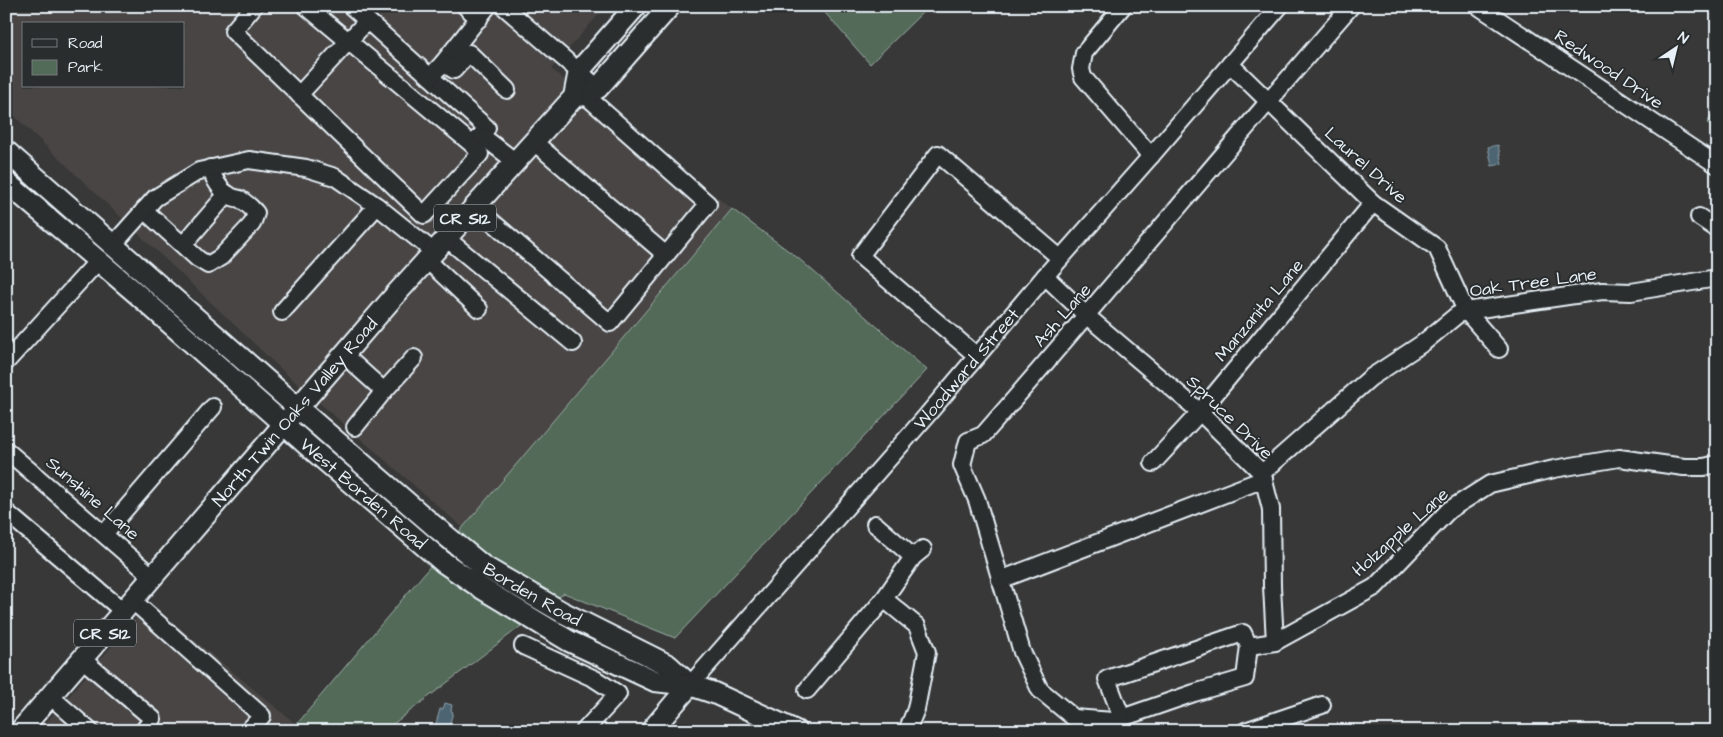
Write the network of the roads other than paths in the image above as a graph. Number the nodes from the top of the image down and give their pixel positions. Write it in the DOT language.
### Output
graph roads {
  1 [pos="254,6"];
  2 [pos="306,6"];
  3 [pos="351,6"];
  4 [pos="465,6"];
  5 [pos="503,6"];
  6 [pos="636,6"];
  7 [pos="670,6"];
  8 [pos="1124,6"];
  9 [pos="1280,6"];
  10 [pos="1351,6"];
  11 [pos="1478,6"];
  12 [pos="484,12"];
  13 [pos="367,21"];
  14 [pos="348,41"];
  15 [pos="443,63"];
  16 [pos="1230,64"];
  17 [pos="579,71"];
  18 [pos="430,77"];
  19 [pos="506,90"];
  20 [pos="585,93"];
  21 [pos="299,95"];
  22 [pos="1268,101"];
  23 [pos="477,140"];
  24 [pos="534,142"];
  25 [pos="6,152"];
  26 [pos="1151,156"];
  27 [pos="516,162"];
  28 [pos="1717,165"];
  29 [pos="210,168"];
  30 [pos="6,182"];
  31 [pos="227,194"];
  32 [pos="1373,203"];
  33 [pos="377,206"];
  34 [pos="475,207"];
  35 [pos="144,210"];
  36 [pos="1699,217"];
  37 [pos="1717,229"];
  38 [pos="113,245"];
  39 [pos="183,245"];
  40 [pos="436,250"];
  41 [pos="666,255"];
  42 [pos="1060,258"];
  43 [pos="98,261"];
  44 [pos="1044,276"];
  45 [pos="1717,278"];
  46 [pos="479,309"];
  47 [pos="1466,311"];
  48 [pos="282,312"];
  49 [pos="1087,316"];
  50 [pos="573,343"];
  51 [pos="1500,349"];
  52 [pos="344,355"];
  53 [pos="977,356"];
  54 [pos="414,358"];
  55 [pos="6,362"];
  56 [pos="384,391"];
  57 [pos="213,407"];
  58 [pos="298,408"];
  59 [pos="1200,412"];
  60 [pos="284,425"];
  61 [pos="355,428"];
  62 [pos="6,450"];
  63 [pos="1153,463"];
  64 [pos="1717,464"];
  65 [pos="1263,476"];
  66 [pos="6,512"];
  67 [pos="875,524"];
  68 [pos="104,534"];
  69 [pos="153,577"];
  70 [pos="1000,580"];
  71 [pos="884,598"];
  72 [pos="128,606"];
  73 [pos="1275,642"];
  74 [pos="523,646"];
  75 [pos="1249,646"];
  76 [pos="82,658"];
  77 [pos="690,685"];
  78 [pos="807,690"];
  79 [pos="50,696"];
  80 [pos="1322,705"];
  81 [pos="1122,718"];
  82 [pos="20,731"];
  83 [pos="90,731"];
  84 [pos="143,731"];
  85 [pos="248,731"];
  86 [pos="584,731"];
  87 [pos="652,731"];
  88 [pos="796,731"];
  89 [pos="907,731"];
  90 [pos="1245,731"];
  1 -- 21 [label="street"];
  2 -- 14 [label="street"];
  3 -- 13 [label="street"];
  4 -- 12 [label="street"];
  5 -- 17 [label="street"];
  6 -- 17 [label="main road"];
  7 -- 20 [label="main road, North Twin Oaks Valley Road / CR S12"];
  8 -- 26 [label="street"];
  9 -- 16 [label="street, Woodward Street"];
  10 -- 22 [label="street, Ash Lane"];
  11 -- 28 [label="street, Redwood Drive"];
  12 -- 15 [label="street"];
  13 -- 14 [label="street"];
  13 -- 18 [label="street"];
  14 -- 21 [label="street"];
  14 -- 23 [label="street"];
  15 -- 18 [label="street"];
  15 -- 19 [label="street"];
  16 -- 22 [label="street, Laurel Drive"];
  16 -- 26 [label="street, Woodward Street"];
  17 -- 20 [label="main road"];
  18 -- 23 [label="street"];
  20 -- 24 [label="main road, North Twin Oaks Valley Road / CR S12"];
  20 -- 41 [label="street"];
  21 -- 23 [label="street"];
  22 -- 32 [label="street, Laurel Drive"];
  22 -- 49 [label="street, Ash Lane"];
  23 -- 27 [label="street"];
  24 -- 27 [label="main road, North Twin Oaks Valley Road / CR S12"];
  24 -- 41 [label="street"];
  25 -- 38 [label="main road"];
  26 -- 42 [label="street, Woodward Street"];
  27 -- 34 [label="main road, North Twin Oaks Valley Road / CR S12"];
  29 -- 31 [label="street"];
  29 -- 33 [label="street"];
  29 -- 35 [label="street"];
  30 -- 43 [label="main road, West Borden Road"];
  31 -- 39 [label="street"];
  31 -- 39 [label="street"];
  32 -- 47 [label="street, Laurel Drive"];
  32 -- 59 [label="street, Manzanita Lane"];
  33 -- 40 [label="street"];
  33 -- 48 [label="street"];
  34 -- 40 [label="main road, North Twin Oaks Valley Road / CR S12"];
  34 -- 41 [label="street"];
  35 -- 38 [label="street"];
  35 -- 39 [label="street"];
  36 -- 37 [label="street"];
  38 -- 58 [label="main road"];
  40 -- 46 [label="street"];
  40 -- 50 [label="street"];
  40 -- 52 [label="main road, North Twin Oaks Valley Road / CR S12"];
  42 -- 44 [label="street, Woodward Street"];
  42 -- 53 [label="street"];
  43 -- 55 [label="street"];
  43 -- 60 [label="main road, West Borden Road"];
  44 -- 49 [label="street, Spruce Drive"];
  44 -- 53 [label="street, Woodward Street"];
  45 -- 47 [label="street, Oak Tree Lane"];
  47 -- 51 [label="street, Laurel Drive"];
  47 -- 65 [label="street, Oak Tree Lane"];
  49 -- 59 [label="street, Spruce Drive"];
  49 -- 70 [label="street, Ash Lane"];
  52 -- 56 [label="street"];
  52 -- 58 [label="main road, North Twin Oaks Valley Road / CR S12"];
  53 -- 77 [label="street, Woodward Street"];
  54 -- 56 [label="street"];
  56 -- 61 [label="street"];
  57 -- 68 [label="street"];
  58 -- 60 [label="main road, North Twin Oaks Valley Road / CR S12"];
  58 -- 77 [label="main road, Borden Road"];
  59 -- 63 [label="street, Manzanita Lane"];
  59 -- 65 [label="street, Spruce Drive"];
  60 -- 69 [label="main road, North Twin Oaks Valley Road / CR S12"];
  60 -- 77 [label="main road, West Borden Road"];
  62 -- 68 [label="street, Sunshine Lane"];
  64 -- 73 [label="street, Holzapple Lane"];
  65 -- 70 [label="street"];
  65 -- 73 [label="street, Spruce Drive"];
  66 -- 72 [label="street"];
  67 -- 71 [label="street"];
  68 -- 69 [label="street, Sunshine Lane"];
  69 -- 72 [label="main road, North Twin Oaks Valley Road / CR S12"];
  70 -- 81 [label="street, Ash Lane"];
  71 -- 78 [label="street"];
  71 -- 89 [label="street"];
  72 -- 76 [label="main road, North Twin Oaks Valley Road / CR S12"];
  72 -- 85 [label="street"];
  73 -- 75 [label="street, Holzapple Lane"];
  74 -- 86 [label="street"];
  75 -- 81 [label="street"];
  75 -- 81 [label="street"];
  76 -- 79 [label="main road, North Twin Oaks Valley Road / CR S12"];
  76 -- 84 [label="street"];
  77 -- 87 [label="main road, Woodward Street"];
  77 -- 88 [label="main road, Borden Road"];
  79 -- 82 [label="main road, North Twin Oaks Valley Road / CR S12"];
  79 -- 83 [label="street"];
  80 -- 90 [label="street"];
}
